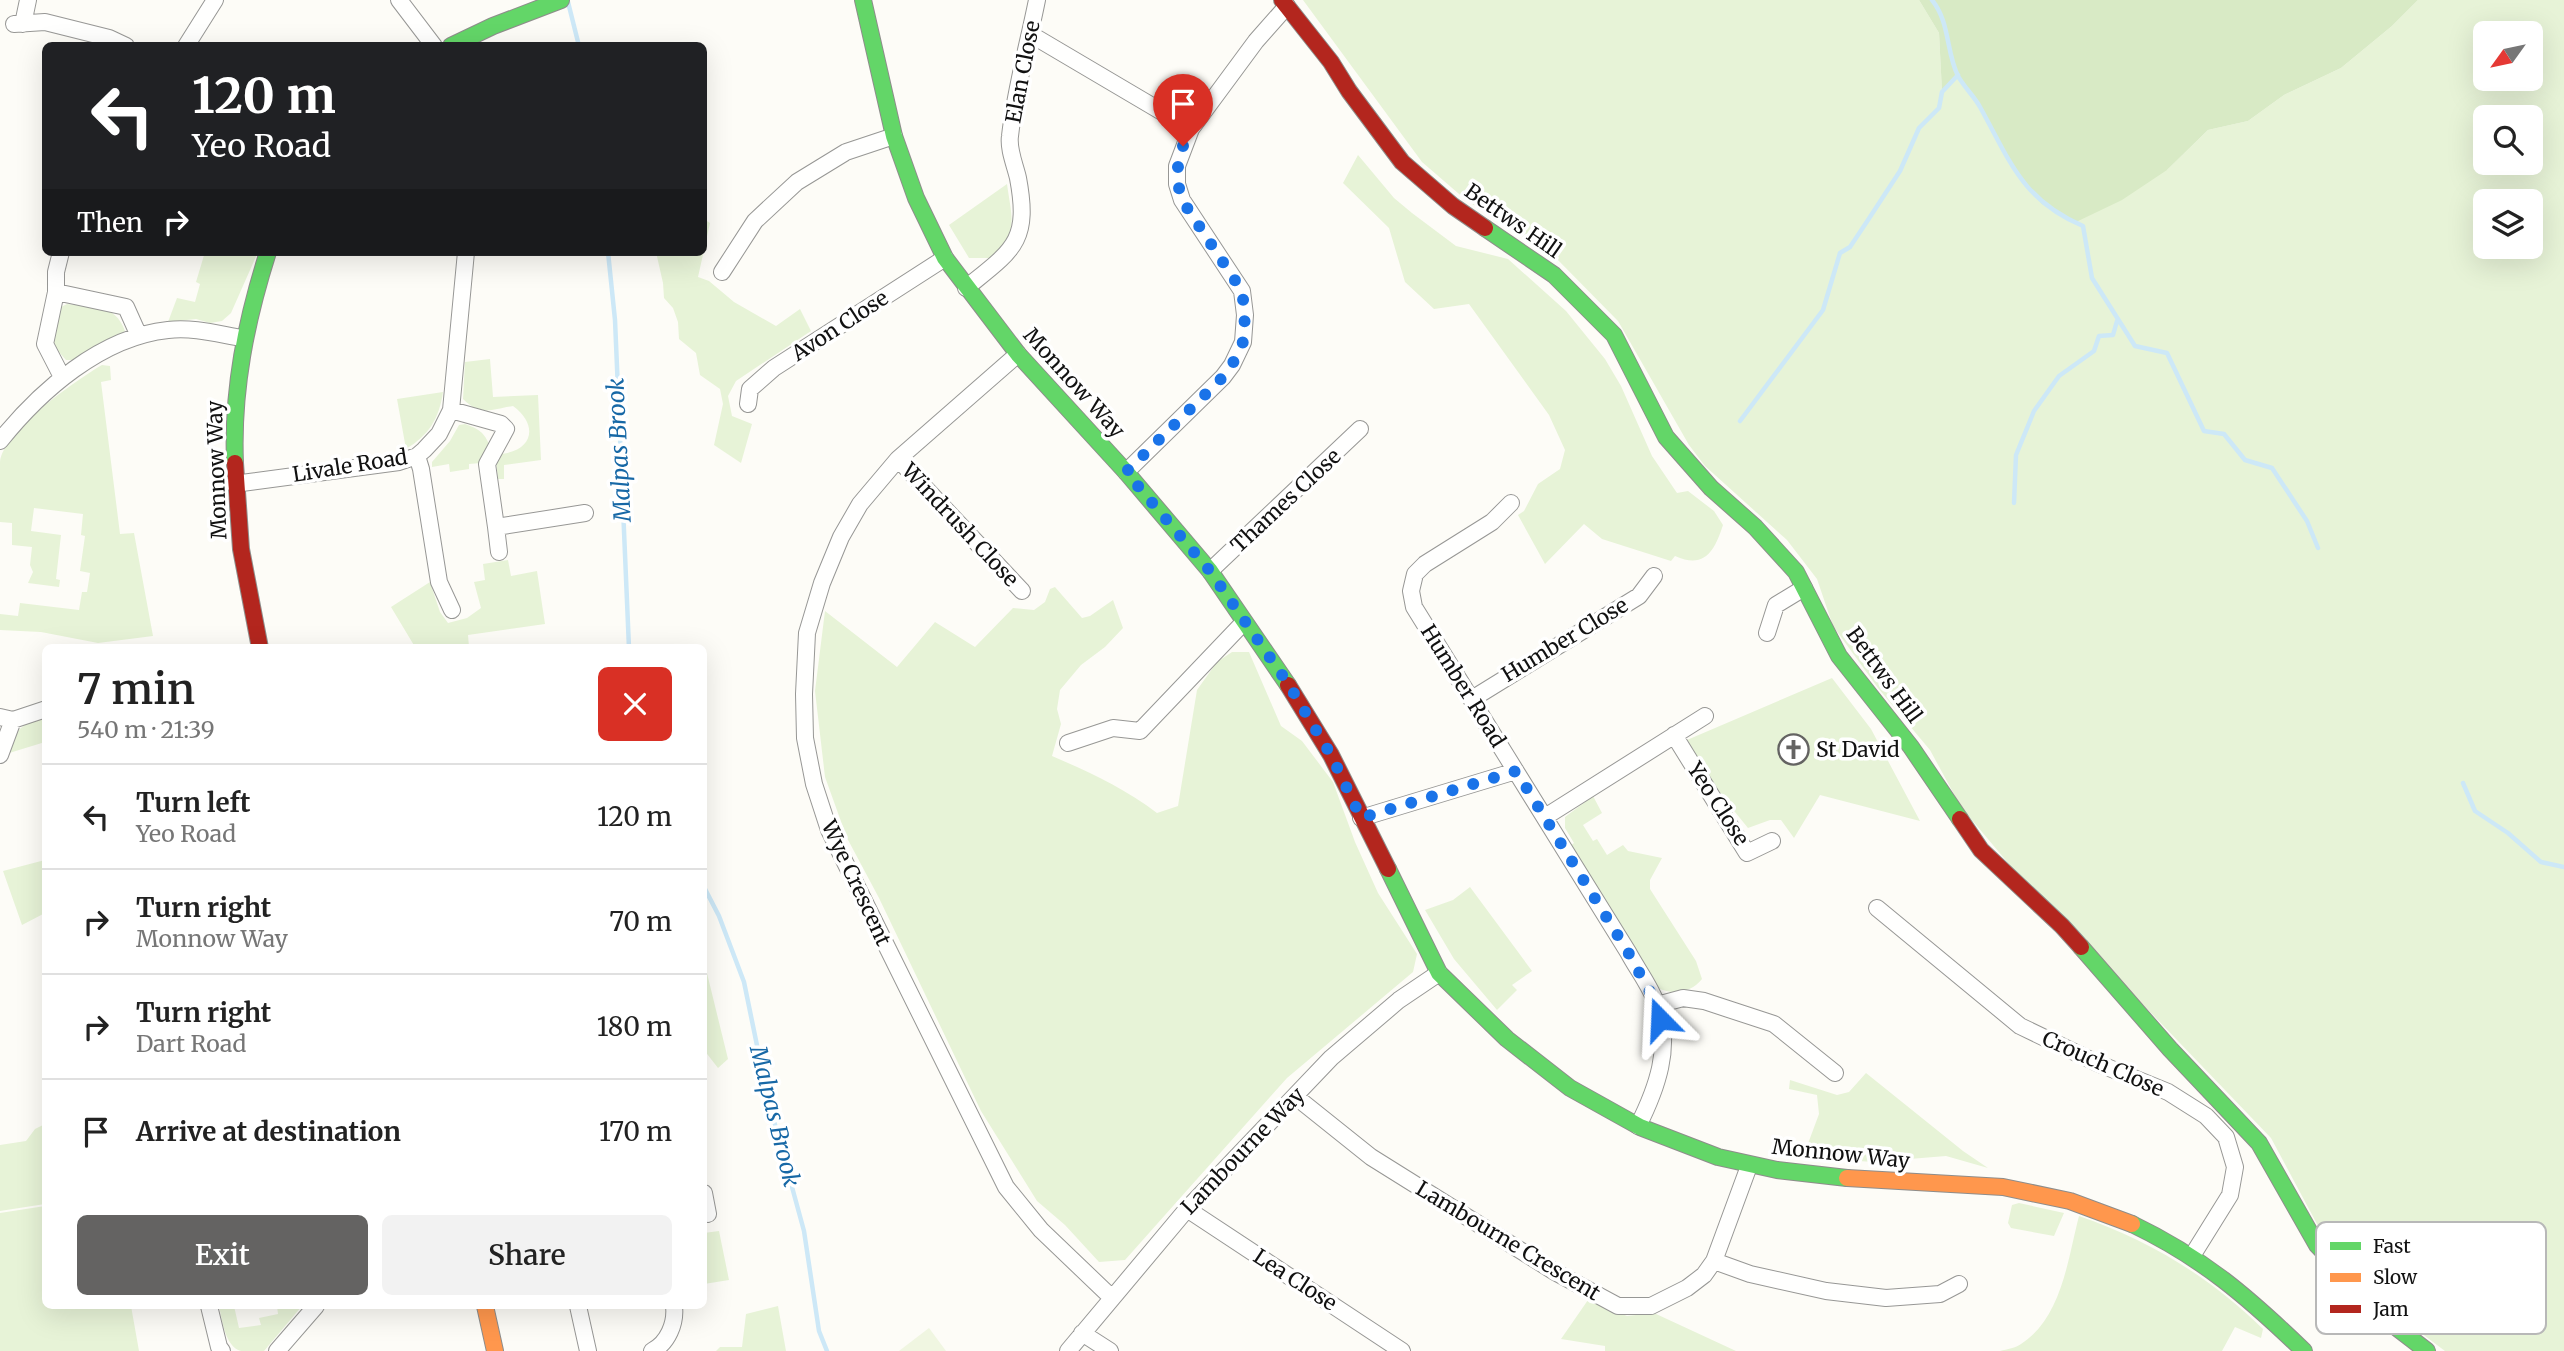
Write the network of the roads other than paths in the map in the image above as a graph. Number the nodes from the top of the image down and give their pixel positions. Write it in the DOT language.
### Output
graph roads {
  1 [pos="28,0"];
  2 [pos="215,0"];
  3 [pos="399,0"];
  4 [pos="863,0"];
  5 [pos="1037,0"];
  6 [pos="556,2"];
  7 [pos="1285,3"];
  8 [pos="1030,34"];
  9 [pos="118,42"];
  10 [pos="189,42"];
  11 [pos="431,42"];
  12 [pos="461,42"];
  13 [pos="1191,129"];
  14 [pos="894,136"];
  15 [pos="60,256"];
  16 [pos="267,256"];
  17 [pos="466,256"];
  18 [pos="945,258"];
  19 [pos="722,272"];
  20 [pos="966,288"];
  21 [pos="56,292"];
  22 [pos="139,336"];
  23 [pos="243,338"];
  24 [pos="1018,354"];
  25 [pos="62,377"];
  26 [pos="748,404"];
  27 [pos="451,410"];
  28 [pos="1360,429"];
  29 [pos="0,440"];
  30 [pos="417,456"];
  31 [pos="898,459"];
  32 [pos="1126,472"];
  33 [pos="234,484"];
  34 [pos="1511,503"];
  35 [pos="585,513"];
  36 [pos="496,527"];
  37 [pos="499,552"];
  38 [pos="1210,571"];
  39 [pos="1654,576"];
  40 [pos="1804,588"];
  41 [pos="1022,591"];
  42 [pos="452,610"];
  43 [pos="1244,622"];
  44 [pos="1767,634"];
  45 [pos="259,644"];
  46 [pos="1472,699"];
  47 [pos="42,710"];
  48 [pos="1705,716"];
  49 [pos="6,719"];
  50 [pos="1674,735"];
  51 [pos="1068,743"];
  52 [pos="0,755"];
  53 [pos="1516,771"];
  54 [pos="1545,817"];
  55 [pos="1361,818"];
  56 [pos="1772,841"];
  57 [pos="1877,908"];
  58 [pos="1439,972"];
  59 [pos="1657,1005"];
  60 [pos="1835,1073"];
  61 [pos="1296,1097"];
  62 [pos="1638,1126"];
  63 [pos="1749,1166"];
  64 [pos="707,1208"];
  65 [pos="1187,1209"];
  66 [pos="708,1214"];
  67 [pos="2316,1243"];
  68 [pos="2192,1256"];
  69 [pos="1714,1261"];
  70 [pos="1959,1284"];
  71 [pos="1111,1297"];
  72 [pos="210,1309"];
  73 [pos="314,1309"];
  74 [pos="486,1309"];
  75 [pos="579,1309"];
  76 [pos="674,1309"];
  77 [pos="1082,1333"];
  78 [pos="2405,1334"];
  79 [pos="285,1348"];
  80 [pos="222,1351"];
  81 [pos="495,1351"];
  82 [pos="588,1351"];
  83 [pos="652,1351"];
  84 [pos="1068,1351"];
  85 [pos="1110,1351"];
  86 [pos="1402,1351"];
  87 [pos="2304,1351"];
  88 [pos="2427,1351"];
  1 -- 9 [label="street"];
  2 -- 10 [label="street"];
  3 -- 11 [label="street"];
  4 -- 14 [label="street, Monnow Way"];
  5 -- 8 [label="street, Elan Close"];
  6 -- 12 [label="street"];
  7 -- 13 [label="street"];
  7 -- 40 [label="street, Bettws Hill"];
  8 -- 13 [label="street"];
  8 -- 20 [label="street, Elan Close"];
  13 -- 32 [label="street"];
  14 -- 18 [label="street, Monnow Way"];
  14 -- 19 [label="street"];
  15 -- 21 [label="street"];
  16 -- 23 [label="street, Monnow Way"];
  17 -- 27 [label="street, Livale Road"];
  18 -- 20 [label="street, Monnow Way"];
  18 -- 26 [label="street, Avon Close"];
  20 -- 24 [label="street, Monnow Way"];
  21 -- 22 [label="street"];
  21 -- 25 [label="street"];
  22 -- 23 [label="street"];
  22 -- 25 [label="street"];
  23 -- 33 [label="street, Monnow Way"];
  24 -- 31 [label="street, Wye Crescent"];
  24 -- 32 [label="street, Monnow Way"];
  25 -- 29 [label="street"];
  27 -- 30 [label="street, Livale Road"];
  27 -- 36 [label="street"];
  28 -- 38 [label="street, Thames Close"];
  30 -- 33 [label="street, Livale Road"];
  30 -- 42 [label="street"];
  31 -- 41 [label="street, Windrush Close"];
  31 -- 71 [label="street, Wye Crescent"];
  32 -- 38 [label="street, Monnow Way"];
  33 -- 45 [label="street, Monnow Way"];
  34 -- 46 [label="street, Humber Road"];
  35 -- 36 [label="street"];
  36 -- 37 [label="street"];
  38 -- 43 [label="street, Monnow Way"];
  39 -- 46 [label="street, Humber Close"];
  40 -- 44 [label="street"];
  40 -- 67 [label="street, Bettws Hill"];
  43 -- 51 [label="street"];
  43 -- 55 [label="street, Monnow Way"];
  46 -- 53 [label="street, Humber Road"];
  47 -- 49 [label="street"];
  48 -- 50 [label="street"];
  49 -- 52 [label="street"];
  50 -- 54 [label="street"];
  50 -- 56 [label="street, Yeo Close"];
  53 -- 54 [label="street, Humber Road"];
  53 -- 55 [label="street"];
  54 -- 59 [label="street, Humber Road"];
  55 -- 58 [label="street, Monnow Way"];
  57 -- 68 [label="street, Crouch Close"];
  58 -- 61 [label="street, Lambourne Way"];
  58 -- 62 [label="street, Monnow Way"];
  59 -- 60 [label="street"];
  59 -- 62 [label="street, Humber Road"];
  61 -- 65 [label="street, Lambourne Way"];
  61 -- 69 [label="street, Lambourne Crescent"];
  62 -- 63 [label="street, Monnow Way"];
  63 -- 68 [label="street, Monnow Way"];
  63 -- 69 [label="street, Lambourne Crescent"];
  64 -- 66 [label="street"];
  65 -- 71 [label="street, Lambourne Way"];
  65 -- 86 [label="street, Lea Close"];
  68 -- 87 [label="street, Monnow Way"];
  69 -- 70 [label="street"];
  71 -- 77 [label="street, Lambourne Way"];
  72 -- 80 [label="street"];
  73 -- 79 [label="street"];
  74 -- 81 [label="street"];
  75 -- 82 [label="street"];
  76 -- 83 [label="street"];
  77 -- 84 [label="street, Lambourne Way"];
  77 -- 85 [label="street"];
  78 -- 88 [label="street, Bettws Hill"];
}
